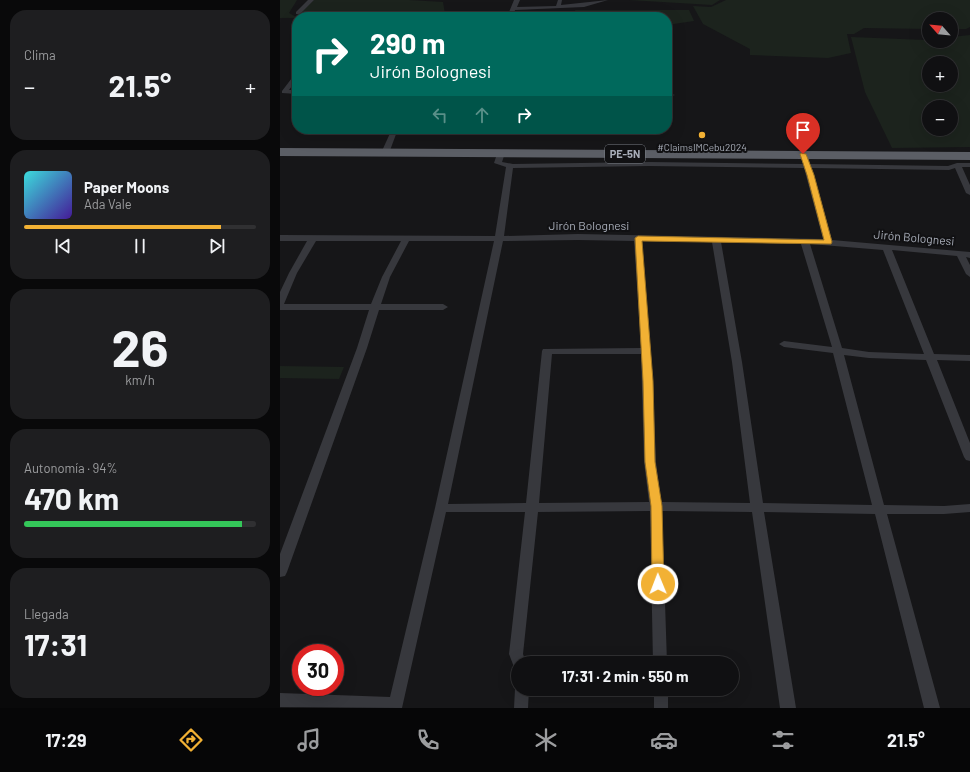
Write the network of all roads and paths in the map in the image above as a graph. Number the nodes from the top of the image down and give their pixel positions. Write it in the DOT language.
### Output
graph roads {
  1 [pos="311,0"];
  2 [pos="517,0"];
  3 [pos="560,0"];
  4 [pos="606,0"];
  5 [pos="558,7"];
  6 [pos="513,9"];
  7 [pos="299,12"];
  8 [pos="512,12"];
  9 [pos="292,82"];
  10 [pos="292,92"];
  11 [pos="393,134"];
  12 [pos="280,152"];
  13 [pos="385,153"];
  14 [pos="501,153"];
  15 [pos="947,156"];
  16 [pos="970,156"];
  17 [pos="805,160"];
  18 [pos="970,160"];
  19 [pos="510,165"];
  20 [pos="957,165"];
  21 [pos="970,165"];
  22 [pos="970,193"];
  23 [pos="280,238"];
  24 [pos="313,238"];
  25 [pos="638,238"];
  26 [pos="406,239"];
  27 [pos="499,239"];
  28 [pos="716,240"];
  29 [pos="805,242"];
  30 [pos="828,242"];
  31 [pos="887,248"];
  32 [pos="966,255"];
  33 [pos="970,274"];
  34 [pos="280,303"];
  35 [pos="280,307"];
  36 [pos="375,307"];
  37 [pos="443,307"];
  38 [pos="784,344"];
  39 [pos="646,351"];
  40 [pos="838,352"];
  41 [pos="931,357"];
  42 [pos="970,358"];
  43 [pos="970,457"];
  44 [pos="656,506"];
  45 [pos="441,508"];
  46 [pos="532,508"];
  47 [pos="757,508"];
  48 [pos="970,508"];
  49 [pos="880,509"];
  50 [pos="280,572"];
  51 [pos="517,656"];
  52 [pos="660,656"];
  53 [pos="522,696"];
  54 [pos="661,696"];
  55 [pos="280,700"];
  56 [pos="521,708"];
  57 [pos="661,708"];
  58 [pos="788,708"];
  59 [pos="932,708"];
  1 -- 7 [label="street"];
  2 -- 6 [label="street"];
  3 -- 5 [label="street"];
  4 -- 5 [label="street"];
  5 -- 6 [label="street"];
  6 -- 8 [label="street"];
  9 -- 10 [label="street"];
  11 -- 13 [label="street"];
  12 -- 13 [label="highway, PE-5N"];
  13 -- 14 [label="highway, PE-5N"];
  14 -- 17 [label="highway, PE-5N"];
  14 -- 19 [label="street"];
  15 -- 16 [label="highway, PE-5N"];
  15 -- 17 [label="highway, PE-5N"];
  15 -- 18 [label="street"];
  17 -- 19 [label="street"];
  17 -- 20 [label="street"];
  17 -- 30 [label="street"];
  19 -- 27 [label="street"];
  20 -- 21 [label="street"];
  20 -- 22 [label="street"];
  23 -- 24 [label="street, Jirón Bolognesi"];
  24 -- 26 [label="street, Jirón Bolognesi"];
  24 -- 34 [label="street"];
  25 -- 27 [label="street, Jirón Bolognesi"];
  25 -- 28 [label="street, Jirón Bolognesi"];
  25 -- 39 [label="street"];
  26 -- 27 [label="street, Jirón Bolognesi"];
  26 -- 36 [label="street"];
  27 -- 45 [label="street"];
  28 -- 29 [label="street, Jirón Bolognesi"];
  28 -- 47 [label="street"];
  29 -- 30 [label="street, Jirón Bolognesi"];
  29 -- 40 [label="street"];
  30 -- 31 [label="street, Jirón Bolognesi"];
  31 -- 32 [label="street, Jirón Bolognesi"];
  31 -- 41 [label="street"];
  32 -- 33 [label="street"];
  35 -- 36 [label="street"];
  36 -- 37 [label="street"];
  36 -- 50 [label="street"];
  38 -- 40 [label="street"];
  39 -- 44 [label="street"];
  39 -- 46 [label="street"];
  40 -- 41 [label="street"];
  40 -- 49 [label="street"];
  41 -- 42 [label="street"];
  41 -- 43 [label="street"];
  44 -- 46 [label="street"];
  44 -- 47 [label="street"];
  44 -- 52 [label="street"];
  45 -- 46 [label="street"];
  45 -- 55 [label="street"];
  46 -- 51 [label="street"];
  47 -- 49 [label="street"];
  47 -- 58 [label="street"];
  48 -- 49 [label="street"];
  49 -- 59 [label="street"];
  53 -- 56 [label="street"];
  54 -- 57 [label="street"];
}
